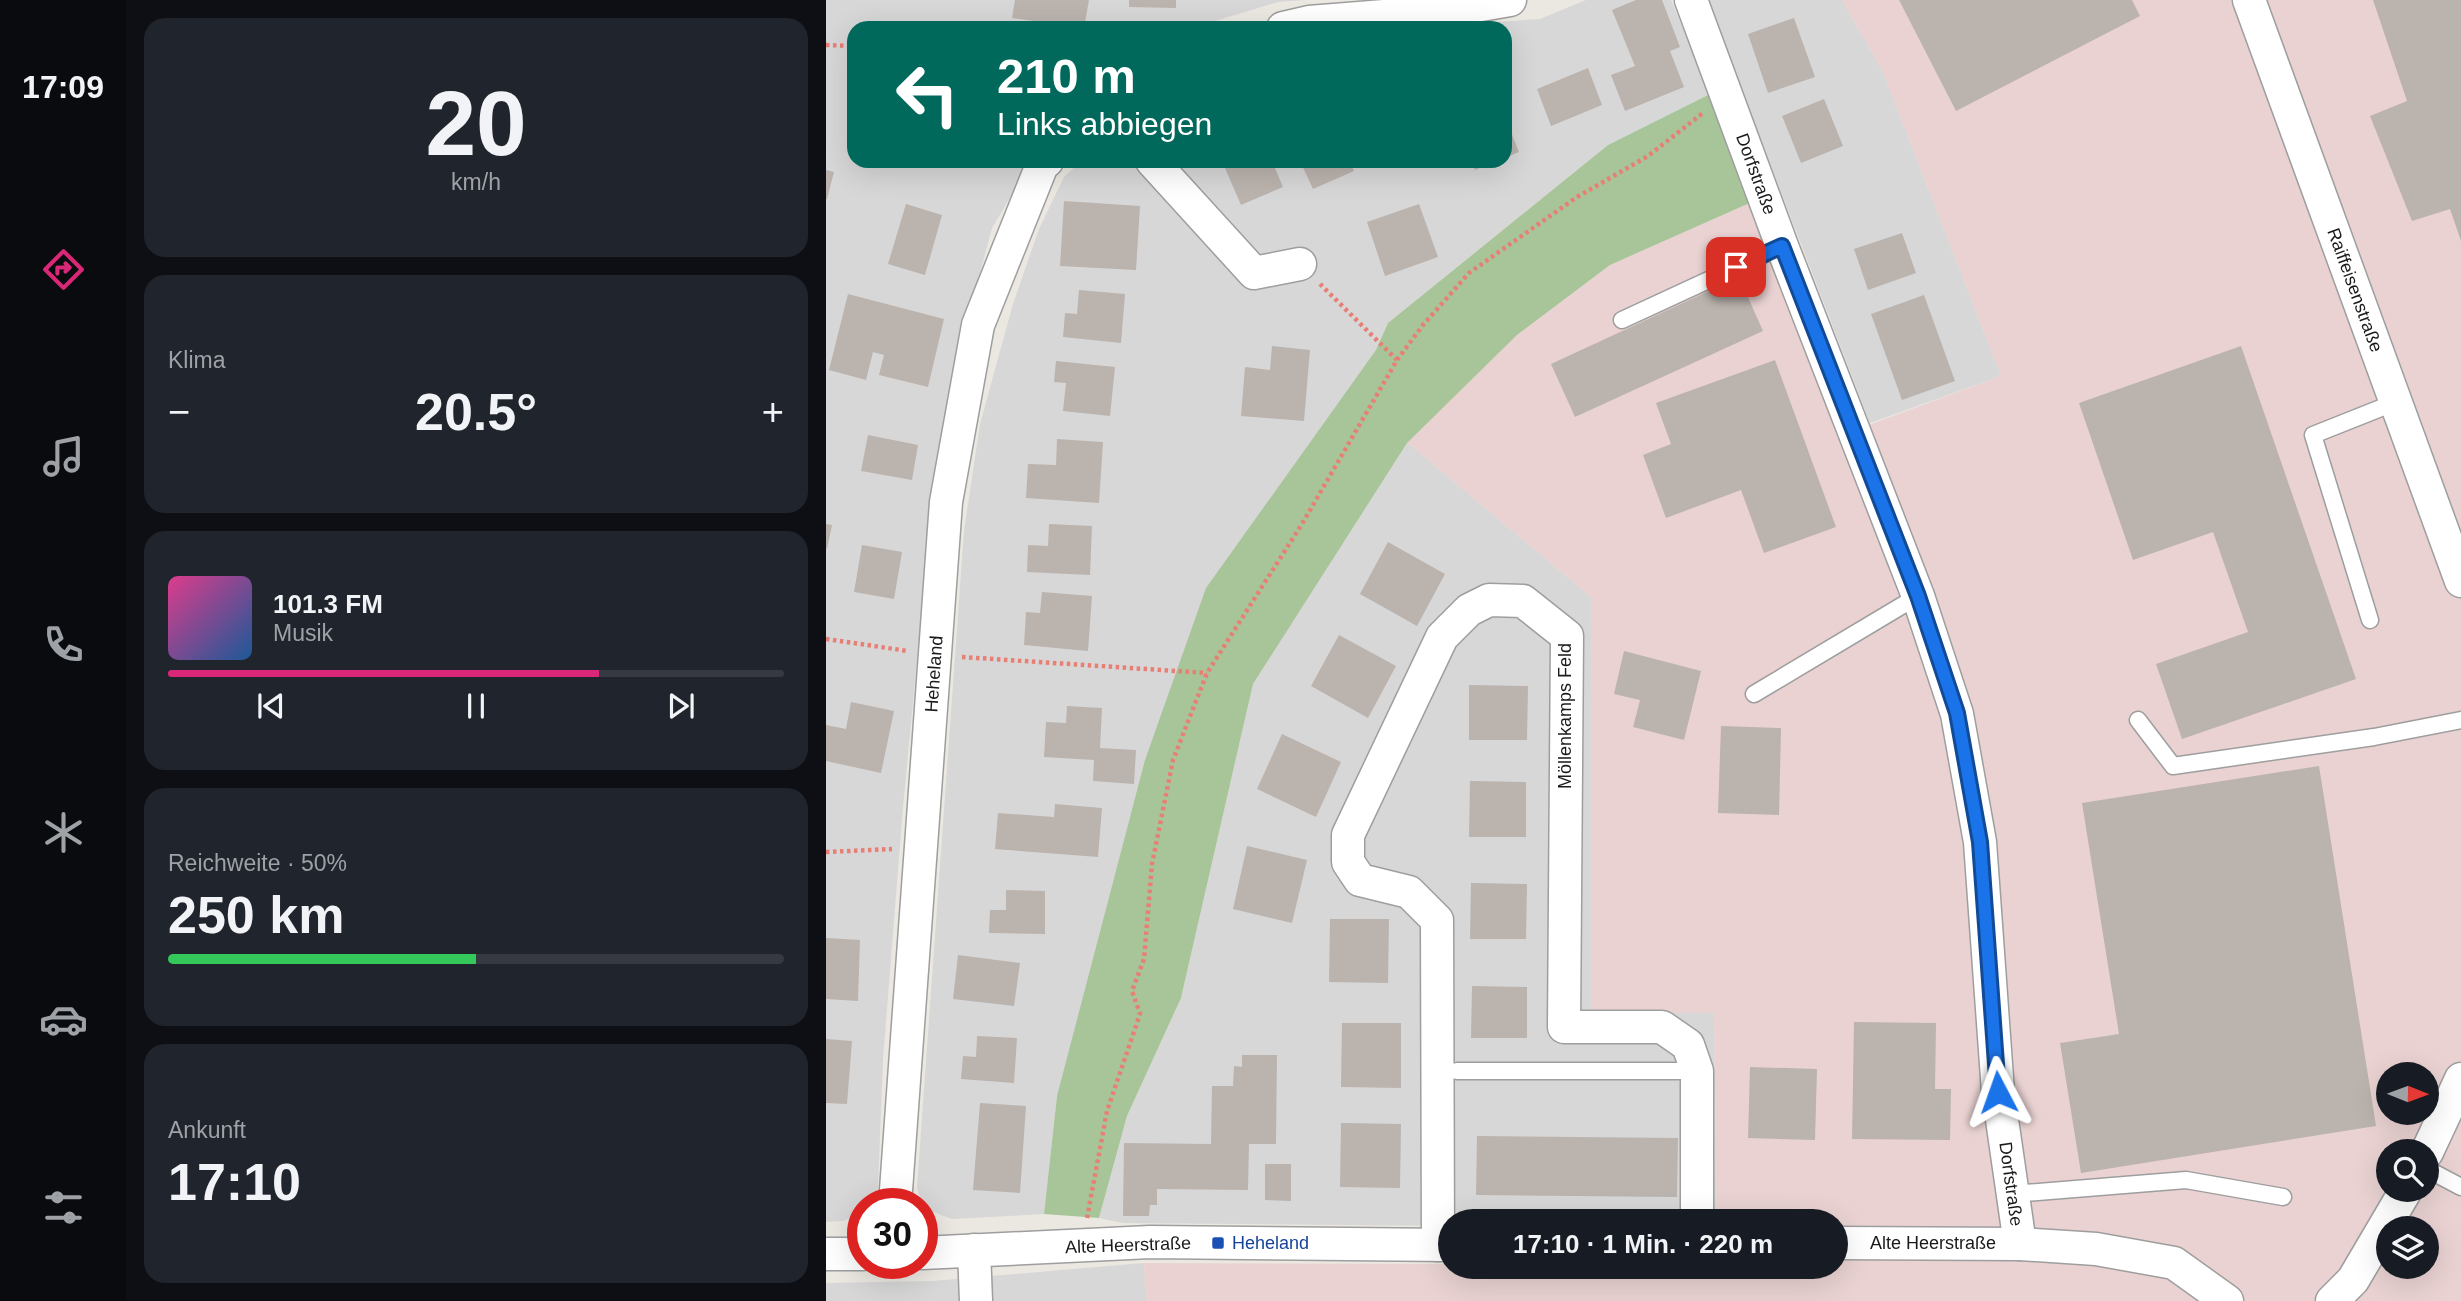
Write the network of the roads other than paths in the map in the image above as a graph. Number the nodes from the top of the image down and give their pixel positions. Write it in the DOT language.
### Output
graph roads {
  1 [pos="1510,0"];
  2 [pos="1691,0"];
  3 [pos="2249,0"];
  4 [pos="1321,21"];
  5 [pos="1041,168"];
  6 [pos="1158,168"];
  7 [pos="1782,246"];
  8 [pos="1300,264"];
  9 [pos="1622,320"];
  10 [pos="2396,402"];
  11 [pos="2461,580"];
  12 [pos="1918,596"];
  13 [pos="2370,620"];
  14 [pos="1754,694"];
  15 [pos="2138,720"];
  16 [pos="2461,720"];
  17 [pos="1457,1071"];
  18 [pos="1697,1071"];
  19 [pos="2461,1079"];
  20 [pos="2433,1139"];
  21 [pos="2439,1175"];
  22 [pos="2461,1187"];
  23 [pos="896,1188"];
  24 [pos="2012,1194"];
  25 [pos="2283,1198"];
  26 [pos="2399,1202"];
  27 [pos="1443,1209"];
  28 [pos="1697,1209"];
  29 [pos="1848,1243"];
  30 [pos="2020,1244"];
  31 [pos="1438,1245"];
  32 [pos="974,1250"];
  33 [pos="938,1252"];
  34 [pos="826,1254"];
  35 [pos="847,1254"];
  36 [pos="976,1301"];
  37 [pos="2227,1301"];
  38 [pos="2332,1301"];
  1 -- 4 [label="street"];
  2 -- 7 [label="street, Dorfstraße"];
  3 -- 10 [label="street, Raiffeisenstraße"];
  5 -- 23 [label="street, Heheland"];
  6 -- 8 [label="street"];
  7 -- 9 [label="lane"];
  7 -- 12 [label="street, Dorfstraße"];
  10 -- 11 [label="street, Raiffeisenstraße"];
  10 -- 13 [label="lane"];
  12 -- 14 [label="lane"];
  12 -- 24 [label="street, Dorfstraße"];
  15 -- 16 [label="lane"];
  17 -- 18 [label="lane"];
  18 -- 27 [label="street, Möllenkamps Feld"];
  18 -- 28 [label="street, Möllenkamps Feld"];
  19 -- 20 [label="street"];
  21 -- 22 [label="lane"];
  24 -- 25 [label="lane"];
  24 -- 30 [label="street, Dorfstraße"];
  26 -- 38 [label="street"];
  29 -- 30 [label="street, Alte Heerstraße"];
  30 -- 37 [label="street, Alte Heerstraße"];
  31 -- 32 [label="street, Alte Heerstraße"];
  32 -- 33 [label="street, Alte Heerstraße"];
  32 -- 36 [label="street"];
  34 -- 35 [label="street"];
}
